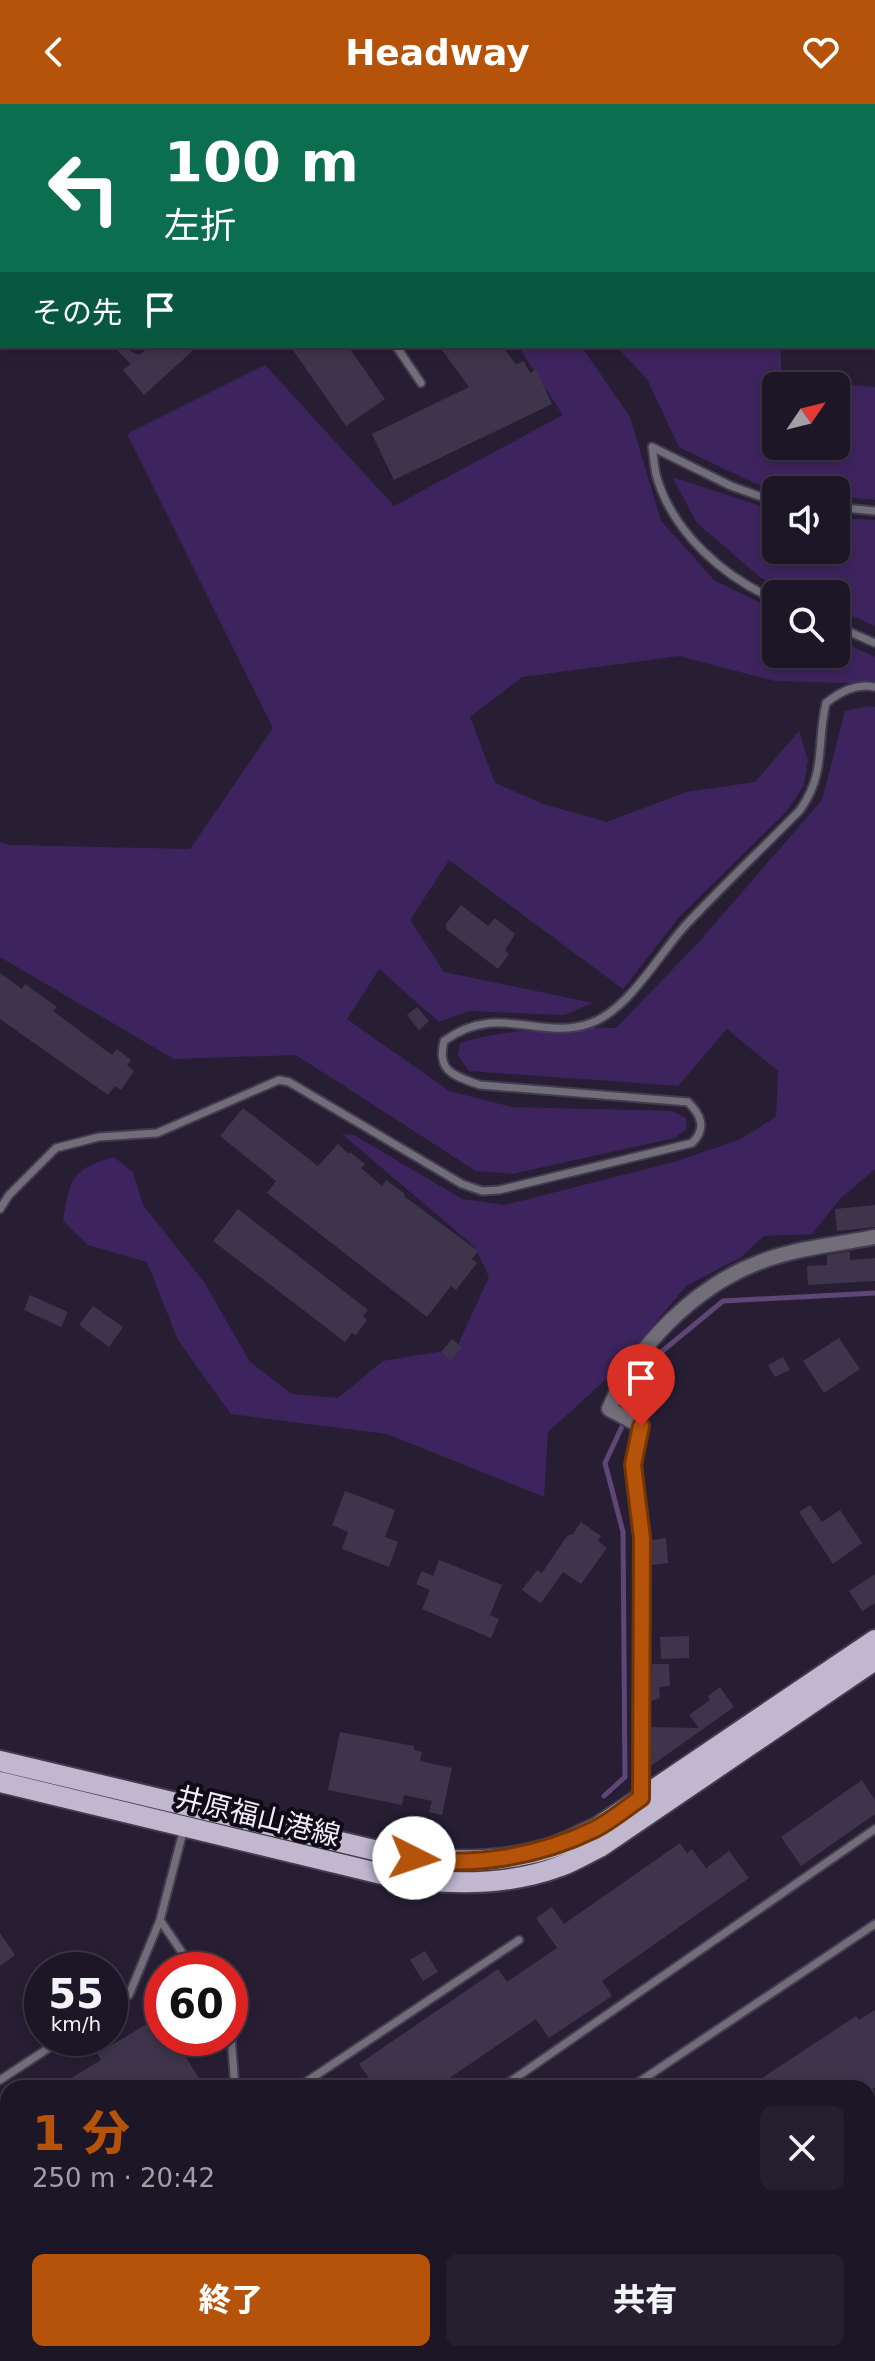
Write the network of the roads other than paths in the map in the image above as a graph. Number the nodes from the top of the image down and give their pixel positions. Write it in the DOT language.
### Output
graph roads {
  1 [pos="397,348"];
  2 [pos="421,383"];
  3 [pos="762,497"];
  4 [pos="850,508"];
  5 [pos="875,511"];
  6 [pos="762,593"];
  7 [pos="850,632"];
  8 [pos="875,643"];
  9 [pos="875,687"];
  10 [pos="0,1209"];
  11 [pos="875,1237"];
  12 [pos="875,1640"];
  13 [pos="875,1660"];
  14 [pos="0,1761"];
  15 [pos="0,1782"];
  16 [pos="641,1798"];
  17 [pos="187,1806"];
  18 [pos="184,1827"];
  19 [pos="875,1829"];
  20 [pos="160,1920"];
  21 [pos="875,1924"];
  22 [pos="519,1940"];
  23 [pos="182,1952"];
  24 [pos="128,1996"];
  25 [pos="37,2056"];
  26 [pos="233,2056"];
  27 [pos="0,2080"];
  28 [pos="234,2080"];
  29 [pos="309,2080"];
  30 [pos="513,2080"];
  31 [pos="642,2080"];
  1 -- 2 [label="lane"];
  3 -- 6 [label="lane"];
  4 -- 5 [label="lane"];
  7 -- 8 [label="lane"];
  9 -- 10 [label="lane"];
  11 -- 16 [label="street"];
  12 -- 16 [label="main road, 井原福山港線"];
  13 -- 18 [label="main road, 井原福山港線"];
  14 -- 17 [label="main road, 井原福山港線"];
  15 -- 18 [label="main road, 井原福山港線"];
  16 -- 17 [label="main road, 井原福山港線"];
  17 -- 18 [label="lane"];
  18 -- 20 [label="lane"];
  19 -- 30 [label="lane"];
  20 -- 23 [label="lane"];
  20 -- 24 [label="lane"];
  21 -- 31 [label="lane"];
  22 -- 29 [label="lane"];
  25 -- 27 [label="lane"];
  26 -- 28 [label="lane"];
}
